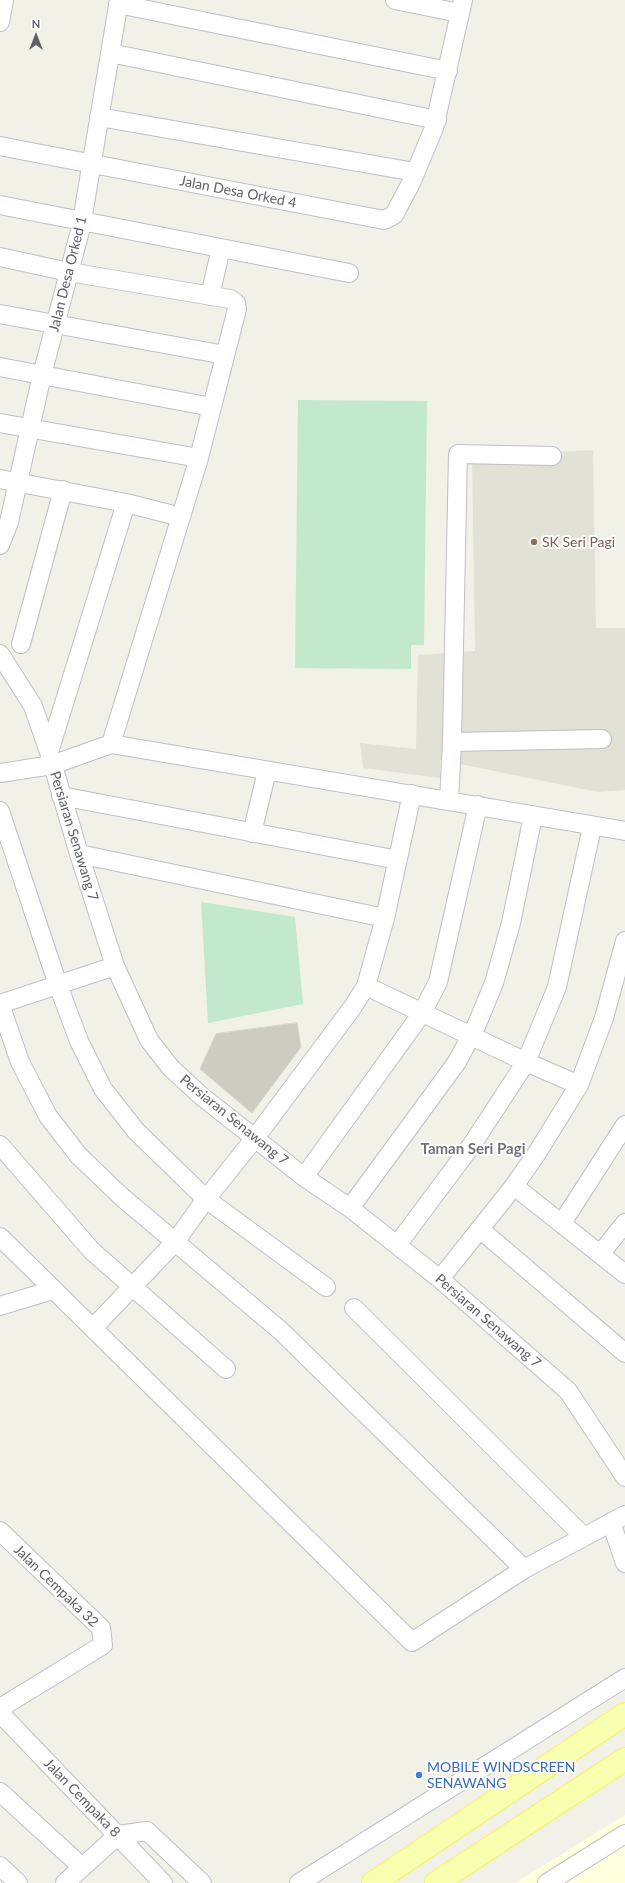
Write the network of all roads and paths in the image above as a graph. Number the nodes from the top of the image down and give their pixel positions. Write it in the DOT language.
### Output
graph roads {
  1 [pos="4,0"];
  2 [pos="395,0"];
  3 [pos="118,2"];
  4 [pos="461,7"];
  5 [pos="0,22"];
  6 [pos="110,53"];
  7 [pos="448,71"];
  8 [pos="100,116"];
  9 [pos="437,120"];
  10 [pos="0,146"];
  11 [pos="92,165"];
  12 [pos="415,172"];
  13 [pos="0,205"];
  14 [pos="82,220"];
  15 [pos="221,248"];
  16 [pos="0,257"];
  17 [pos="69,272"];
  18 [pos="349,273"];
  19 [pos="210,296"];
  20 [pos="0,314"];
  21 [pos="55,323"];
  22 [pos="224,355"];
  23 [pos="0,367"];
  24 [pos="42,376"];
  25 [pos="212,407"];
  26 [pos="0,423"];
  27 [pos="30,428"];
  28 [pos="552,456"];
  29 [pos="199,458"];
  30 [pos="0,479"];
  31 [pos="18,482"];
  32 [pos="63,490"];
  33 [pos="126,503"];
  34 [pos="181,517"];
  35 [pos="0,545"];
  36 [pos="21,644"];
  37 [pos="0,654"];
  38 [pos="602,739"];
  39 [pos="452,742"];
  40 [pos="110,744"];
  41 [pos="50,758"];
  42 [pos="267,771"];
  43 [pos="0,773"];
  44 [pos="412,794"];
  45 [pos="62,796"];
  46 [pos="449,801"];
  47 [pos="478,805"];
  48 [pos="0,811"];
  49 [pos="533,816"];
  50 [pos="592,827"];
  51 [pos="625,831"];
  52 [pos="252,833"];
  53 [pos="78,854"];
  54 [pos="398,860"];
  55 [pos="385,918"];
  56 [pos="625,941"];
  57 [pos="623,962"];
  58 [pos="115,966"];
  59 [pos="58,985"];
  60 [pos="366,986"];
  61 [pos="0,1004"];
  62 [pos="422,1013"];
  63 [pos="470,1036"];
  64 [pos="526,1062"];
  65 [pos="579,1085"];
  66 [pos="625,1125"];
  67 [pos="255,1138"];
  68 [pos="0,1146"];
  69 [pos="304,1177"];
  70 [pos="514,1186"];
  71 [pos="206,1199"];
  72 [pos="350,1208"];
  73 [pos="562,1223"];
  74 [pos="625,1223"];
  75 [pos="481,1230"];
  76 [pos="0,1237"];
  77 [pos="176,1242"];
  78 [pos="397,1245"];
  79 [pos="601,1253"];
  80 [pos="625,1274"];
  81 [pos="440,1279"];
  82 [pos="133,1286"];
  83 [pos="326,1287"];
  84 [pos="53,1290"];
  85 [pos="0,1306"];
  86 [pos="354,1308"];
  87 [pos="93,1328"];
  88 [pos="625,1353"];
  89 [pos="226,1369"];
  90 [pos="625,1477"];
  91 [pos="618,1519"];
  92 [pos="0,1531"];
  93 [pos="584,1537"];
  94 [pos="625,1563"];
  95 [pos="524,1569"];
  96 [pos="625,1678"];
  97 [pos="0,1713"];
  98 [pos="625,1714"];
  99 [pos="625,1759"];
  100 [pos="0,1792"];
  101 [pos="625,1834"];
  102 [pos="118,1835"];
  103 [pos="0,1867"];
  104 [pos="82,1867"];
  105 [pos="162,1882"];
  106 [pos="18,1883"];
  107 [pos="66,1883"];
  108 [pos="202,1883"];
  109 [pos="298,1883"];
  110 [pos="373,1883"];
  111 [pos="436,1883"];
  112 [pos="547,1883"];
  1 -- 5 [label="street"];
  2 -- 4 [label="street"];
  3 -- 6 [label="street, Jalan Desa Orked 1"];
  3 -- 7 [label="street"];
  4 -- 7 [label="street"];
  6 -- 8 [label="street, Jalan Desa Orked 1"];
  6 -- 9 [label="street"];
  7 -- 9 [label="street"];
  8 -- 11 [label="street, Jalan Desa Orked 1"];
  8 -- 12 [label="street"];
  9 -- 12 [label="street"];
  10 -- 11 [label="street, Jalan Desa Orked 4"];
  11 -- 12 [label="street, Jalan Desa Orked 4"];
  11 -- 14 [label="street, Jalan Desa Orked 1"];
  13 -- 14 [label="street"];
  14 -- 15 [label="street"];
  14 -- 17 [label="street, Jalan Desa Orked 1"];
  15 -- 18 [label="street"];
  15 -- 19 [label="street"];
  16 -- 17 [label="street"];
  17 -- 19 [label="street"];
  17 -- 21 [label="street, Jalan Desa Orked 1"];
  19 -- 22 [label="street"];
  20 -- 21 [label="street"];
  21 -- 22 [label="street"];
  21 -- 24 [label="street, Jalan Desa Orked 1"];
  22 -- 25 [label="street"];
  23 -- 24 [label="street"];
  24 -- 25 [label="street"];
  24 -- 27 [label="street, Jalan Desa Orked 1"];
  25 -- 29 [label="street"];
  26 -- 27 [label="street"];
  27 -- 29 [label="street"];
  27 -- 31 [label="street, Jalan Desa Orked 1"];
  28 -- 39 [label="street"];
  29 -- 34 [label="street"];
  30 -- 31 [label="street"];
  31 -- 32 [label="street"];
  31 -- 35 [label="street, Jalan Desa Orked 1"];
  32 -- 33 [label="street"];
  32 -- 36 [label="street"];
  33 -- 34 [label="street"];
  33 -- 41 [label="street"];
  34 -- 40 [label="street"];
  37 -- 41 [label="street, Persiaran Senawang 7"];
  38 -- 39 [label="street"];
  39 -- 46 [label="street"];
  40 -- 41 [label="street"];
  40 -- 42 [label="street"];
  41 -- 43 [label="street"];
  41 -- 45 [label="street, Persiaran Senawang 7"];
  42 -- 44 [label="street"];
  42 -- 52 [label="street"];
  44 -- 46 [label="street"];
  44 -- 54 [label="street"];
  45 -- 52 [label="street"];
  45 -- 53 [label="street, Persiaran Senawang 7"];
  46 -- 47 [label="street"];
  47 -- 49 [label="street"];
  47 -- 62 [label="street"];
  48 -- 59 [label="street"];
  49 -- 50 [label="street"];
  49 -- 63 [label="street"];
  50 -- 51 [label="street"];
  50 -- 64 [label="street"];
  52 -- 54 [label="street"];
  53 -- 55 [label="street"];
  53 -- 58 [label="street, Persiaran Senawang 7"];
  54 -- 55 [label="street"];
  55 -- 60 [label="street"];
  56 -- 57 [label="street"];
  57 -- 65 [label="street"];
  58 -- 59 [label="street"];
  58 -- 67 [label="street, Persiaran Senawang 7"];
  59 -- 61 [label="street"];
  59 -- 71 [label="street"];
  60 -- 62 [label="street"];
  60 -- 67 [label="street"];
  61 -- 77 [label="street"];
  62 -- 63 [label="street"];
  62 -- 69 [label="street"];
  63 -- 64 [label="street"];
  63 -- 72 [label="street"];
  64 -- 65 [label="street"];
  64 -- 78 [label="street"];
  65 -- 70 [label="street"];
  66 -- 73 [label="street"];
  67 -- 69 [label="street, Persiaran Senawang 7"];
  67 -- 71 [label="street"];
  68 -- 82 [label="street"];
  69 -- 72 [label="street, Persiaran Senawang 7"];
  70 -- 73 [label="street"];
  70 -- 75 [label="street"];
  71 -- 77 [label="street"];
  71 -- 83 [label="street"];
  72 -- 78 [label="street, Persiaran Senawang 7"];
  73 -- 79 [label="street"];
  74 -- 79 [label="street"];
  75 -- 81 [label="street"];
  75 -- 88 [label="street"];
  76 -- 84 [label="street"];
  77 -- 82 [label="street"];
  77 -- 95 [label="street"];
  78 -- 81 [label="street, Persiaran Senawang 7"];
  79 -- 80 [label="street"];
  81 -- 90 [label="street, Persiaran Senawang 7"];
  82 -- 87 [label="street"];
  82 -- 89 [label="street"];
  84 -- 85 [label="street"];
  84 -- 87 [label="street"];
  86 -- 93 [label="street"];
  87 -- 95 [label="street"];
  91 -- 93 [label="street"];
  91 -- 94 [label="street"];
  92 -- 97 [label="street, Jalan Cempaka 32"];
  93 -- 95 [label="street"];
  96 -- 109 [label="street"];
  97 -- 102 [label="street, Jalan Cempaka 8"];
  98 -- 110 [label="main road"];
  99 -- 111 [label="main road"];
  100 -- 104 [label="street"];
  101 -- 112 [label="street"];
  102 -- 104 [label="street"];
  102 -- 105 [label="street, Jalan Cempaka 8"];
  102 -- 108 [label="street"];
  103 -- 106 [label="street"];
  104 -- 107 [label="street"];
}
